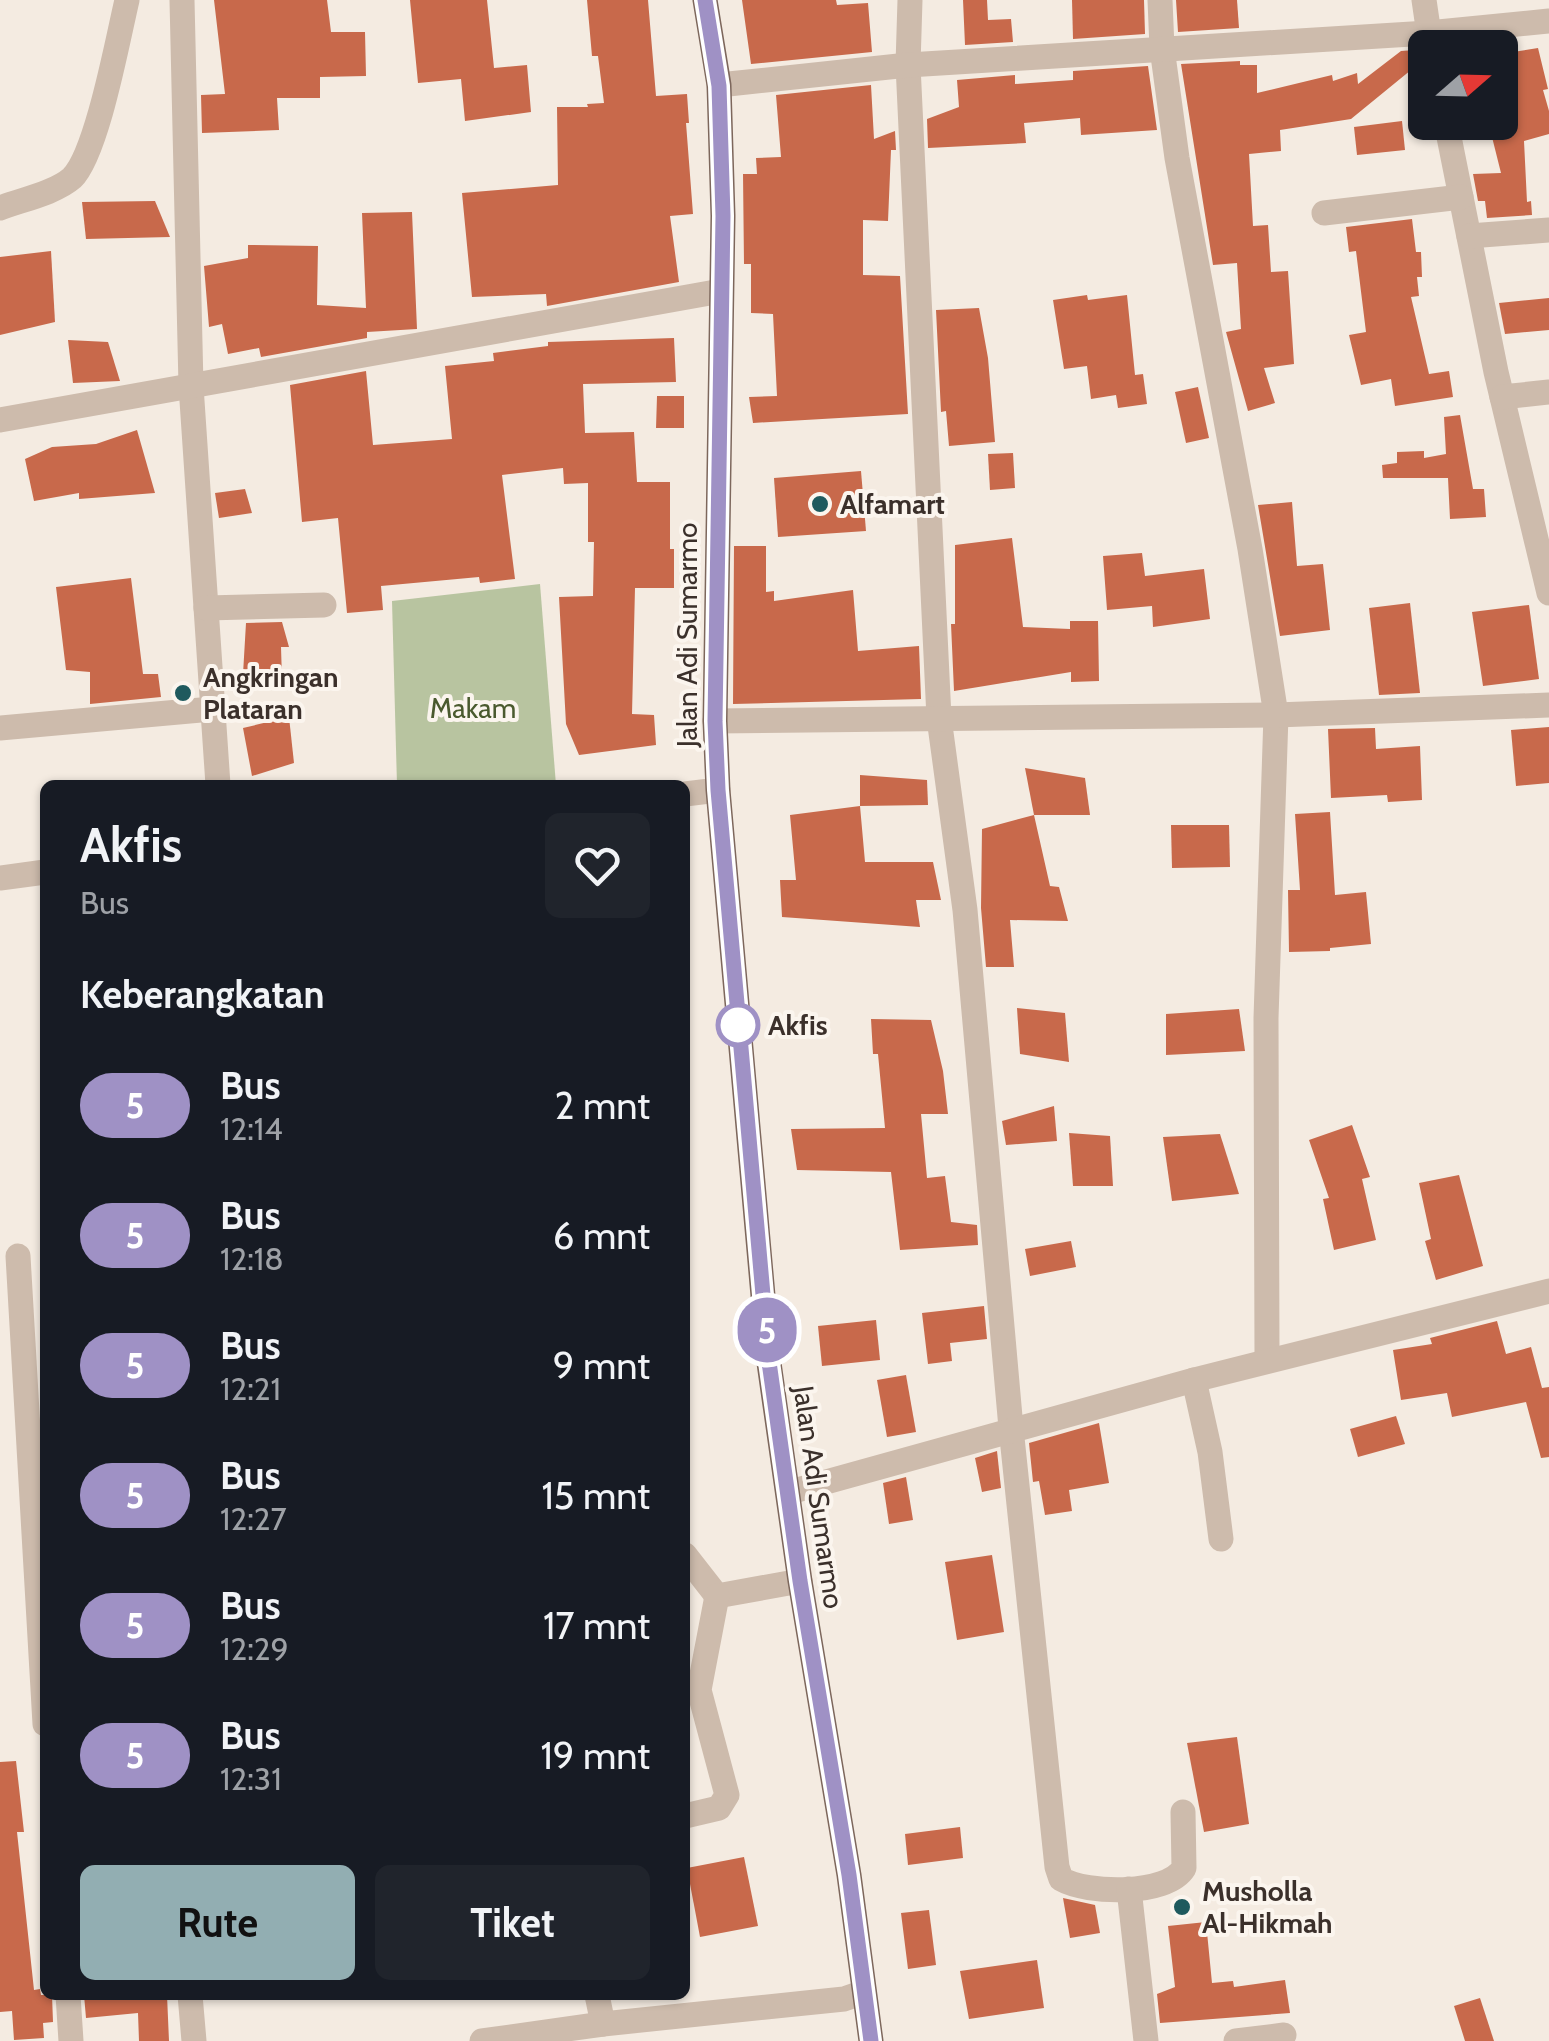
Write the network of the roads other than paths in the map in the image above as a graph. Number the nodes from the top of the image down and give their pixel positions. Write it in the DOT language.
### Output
graph roads {
  1 [pos="128,0"];
  2 [pos="182,0"];
  3 [pos="706,0"];
  4 [pos="910,0"];
  5 [pos="1160,0"];
  6 [pos="1424,0"];
  7 [pos="1549,21"];
  8 [pos="1428,30"];
  9 [pos="1492,30"];
  10 [pos="1408,41"];
  11 [pos="1162,48"];
  12 [pos="908,65"];
  13 [pos="719,86"];
  14 [pos="1450,140"];
  15 [pos="1461,197"];
  16 [pos="0,208"];
  17 [pos="1324,213"];
  18 [pos="1549,230"];
  19 [pos="1469,236"];
  20 [pos="721,292"];
  21 [pos="191,386"];
  22 [pos="1549,392"];
  23 [pos="1502,397"];
  24 [pos="0,420"];
  25 [pos="1549,593"];
  26 [pos="324,605"];
  27 [pos="206,608"];
  28 [pos="1549,705"];
  29 [pos="212,709"];
  30 [pos="1276,715"];
  31 [pos="939,718"];
  32 [pos="715,721"];
  33 [pos="0,728"];
  34 [pos="218,780"];
  35 [pos="718,790"];
  36 [pos="690,793"];
  37 [pos="40,873"];
  38 [pos="0,878"];
  39 [pos="18,1256"];
  40 [pos="1549,1291"];
  41 [pos="1267,1360"];
  42 [pos="1194,1380"];
  43 [pos="1011,1428"];
  44 [pos="790,1492"];
  45 [pos="1222,1539"];
  46 [pos="690,1561"];
  47 [pos="789,1584"];
  48 [pos="717,1596"];
  49 [pos="40,1637"];
  50 [pos="692,1691"];
  51 [pos="1183,1812"];
  52 [pos="690,1815"];
  53 [pos="1128,1889"];
  54 [pos="854,1996"];
  55 [pos="68,2000"];
  56 [pos="190,2000"];
  57 [pos="598,2000"];
  58 [pos="603,2024"];
  59 [pos="1284,2036"];
  60 [pos="72,2041"];
  61 [pos="194,2041"];
  62 [pos="482,2041"];
  63 [pos="871,2041"];
  64 [pos="1146,2041"];
  65 [pos="1236,2041"];
  1 -- 16 [label="street"];
  2 -- 21 [label="street"];
  3 -- 13 [label="main road, Jalan Adi Sumarmo"];
  4 -- 12 [label="street"];
  5 -- 11 [label="street"];
  6 -- 8 [label="street"];
  7 -- 9 [label="street"];
  10 -- 11 [label="street"];
  11 -- 12 [label="street"];
  11 -- 30 [label="street"];
  12 -- 13 [label="street"];
  12 -- 31 [label="street"];
  13 -- 20 [label="main road, Jalan Adi Sumarmo"];
  14 -- 15 [label="street"];
  15 -- 17 [label="street"];
  15 -- 19 [label="street"];
  18 -- 19 [label="street"];
  19 -- 23 [label="street"];
  20 -- 21 [label="street"];
  20 -- 32 [label="main road, Jalan Adi Sumarmo"];
  21 -- 24 [label="street"];
  21 -- 27 [label="street"];
  22 -- 23 [label="street"];
  23 -- 25 [label="street"];
  26 -- 27 [label="street"];
  27 -- 29 [label="street"];
  28 -- 30 [label="street"];
  29 -- 33 [label="street"];
  29 -- 34 [label="street"];
  30 -- 31 [label="street"];
  30 -- 41 [label="street"];
  31 -- 32 [label="street"];
  31 -- 43 [label="street"];
  32 -- 35 [label="main road, Jalan Adi Sumarmo"];
  35 -- 36 [label="street"];
  35 -- 44 [label="main road, Jalan Adi Sumarmo"];
  37 -- 38 [label="street"];
  39 -- 49 [label="street"];
  40 -- 41 [label="street"];
  41 -- 42 [label="street"];
  42 -- 43 [label="street"];
  42 -- 45 [label="street"];
  43 -- 44 [label="street"];
  43 -- 53 [label="street"];
  44 -- 47 [label="main road, Jalan Adi Sumarmo"];
  46 -- 48 [label="street"];
  47 -- 48 [label="street"];
  47 -- 54 [label="main road, Jalan Adi Sumarmo"];
  48 -- 50 [label="street"];
  50 -- 52 [label="street"];
  51 -- 53 [label="street"];
  53 -- 64 [label="street"];
  54 -- 58 [label="street"];
  54 -- 63 [label="main road, Jalan Adi Sumarmo"];
  55 -- 60 [label="street"];
  56 -- 61 [label="street"];
  57 -- 58 [label="street"];
  58 -- 62 [label="street"];
  59 -- 65 [label="street"];
}
